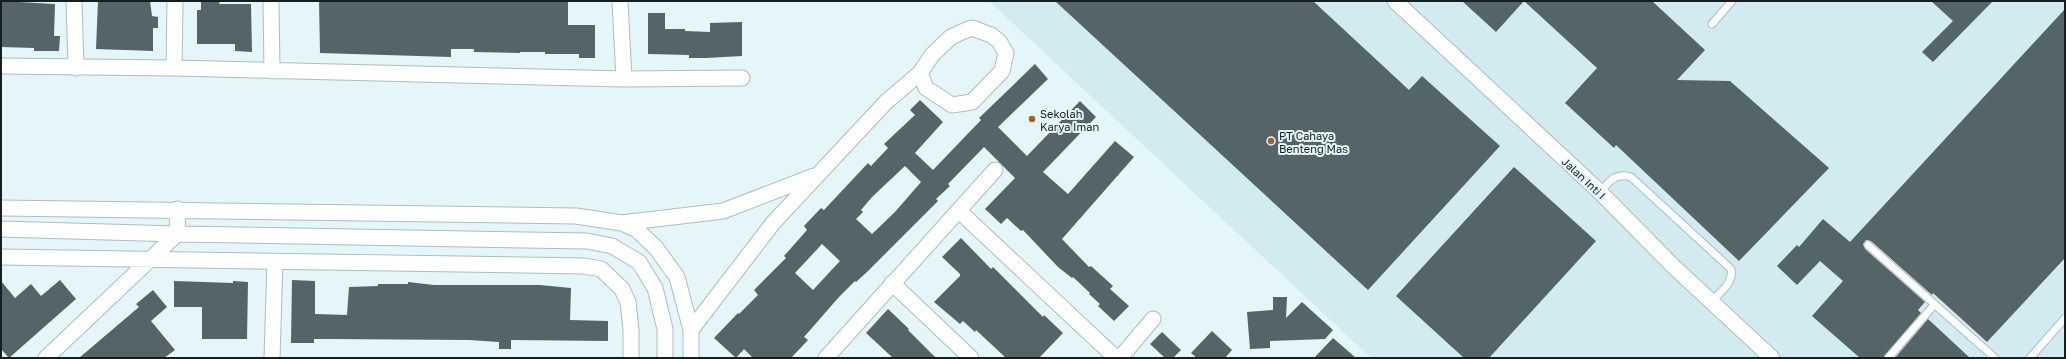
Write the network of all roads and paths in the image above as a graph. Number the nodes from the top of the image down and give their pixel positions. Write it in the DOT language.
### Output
graph roads {
  1 [pos="74,1"];
  2 [pos="174,1"];
  3 [pos="272,1"];
  4 [pos="620,1"];
  5 [pos="1394,1"];
  6 [pos="1732,1"];
  7 [pos="1712,24"];
  8 [pos="1,66"];
  9 [pos="76,68"];
  10 [pos="174,68"];
  11 [pos="272,71"];
  12 [pos="920,73"];
  13 [pos="742,78"];
  14 [pos="624,79"];
  15 [pos="995,170"];
  16 [pos="816,175"];
  17 [pos="1600,192"];
  18 [pos="1,208"];
  19 [pos="178,209"];
  20 [pos="959,211"];
  21 [pos="248,212"];
  22 [pos="352,213"];
  23 [pos="622,222"];
  24 [pos="1,230"];
  25 [pos="177,234"];
  26 [pos="248,234"];
  27 [pos="353,236"];
  28 [pos="587,241"];
  29 [pos="1868,245"];
  30 [pos="3,259"];
  31 [pos="150,260"];
  32 [pos="275,262"];
  33 [pos="584,266"];
  34 [pos="892,283"];
  35 [pos="1711,302"];
  36 [pos="1934,305"];
  37 [pos="2065,318"];
  38 [pos="1153,319"];
  39 [pos="691,330"];
  40 [pos="46,358"];
  41 [pos="272,358"];
  42 [pos="631,358"];
  43 [pos="665,358"];
  44 [pos="690,358"];
  45 [pos="826,358"];
  46 [pos="971,358"];
  47 [pos="1116,358"];
  48 [pos="1120,358"];
  49 [pos="1772,358"];
  50 [pos="1888,358"];
  51 [pos="1995,358"];
  52 [pos="2030,358"];
  1 -- 9 [label="street"];
  2 -- 10 [label="street"];
  3 -- 11 [label="street"];
  4 -- 14 [label="street"];
  5 -- 17 [label="street, Jalan Inti I"];
  6 -- 7 [label="lane"];
  8 -- 9 [label="street"];
  9 -- 10 [label="street"];
  10 -- 11 [label="street"];
  11 -- 14 [label="street"];
  12 -- 12 [label="street"];
  12 -- 16 [label="street"];
  13 -- 14 [label="street"];
  15 -- 20 [label="street"];
  16 -- 23 [label="street"];
  16 -- 39 [label="street"];
  17 -- 35 [label="street, Jalan Inti I"];
  17 -- 35 [label="lane"];
  18 -- 19 [label="street"];
  19 -- 21 [label="street"];
  19 -- 25 [label="street"];
  20 -- 34 [label="street"];
  20 -- 47 [label="street"];
  21 -- 22 [label="street"];
  21 -- 26 [label="street"];
  22 -- 23 [label="street"];
  22 -- 27 [label="street"];
  23 -- 39 [label="street"];
  24 -- 25 [label="street"];
  25 -- 26 [label="street"];
  25 -- 31 [label="street"];
  26 -- 27 [label="street"];
  27 -- 28 [label="street"];
  28 -- 33 [label="street"];
  28 -- 43 [label="street"];
  29 -- 36 [label="lane"];
  30 -- 31 [label="street"];
  31 -- 32 [label="street"];
  31 -- 40 [label="street"];
  32 -- 33 [label="street"];
  32 -- 41 [label="street"];
  33 -- 42 [label="street"];
  34 -- 45 [label="street"];
  34 -- 46 [label="street"];
  35 -- 49 [label="street, Jalan Inti I"];
  36 -- 50 [label="lane"];
  36 -- 51 [label="lane"];
  37 -- 52 [label="lane"];
  38 -- 48 [label="street"];
  39 -- 44 [label="street"];
}
